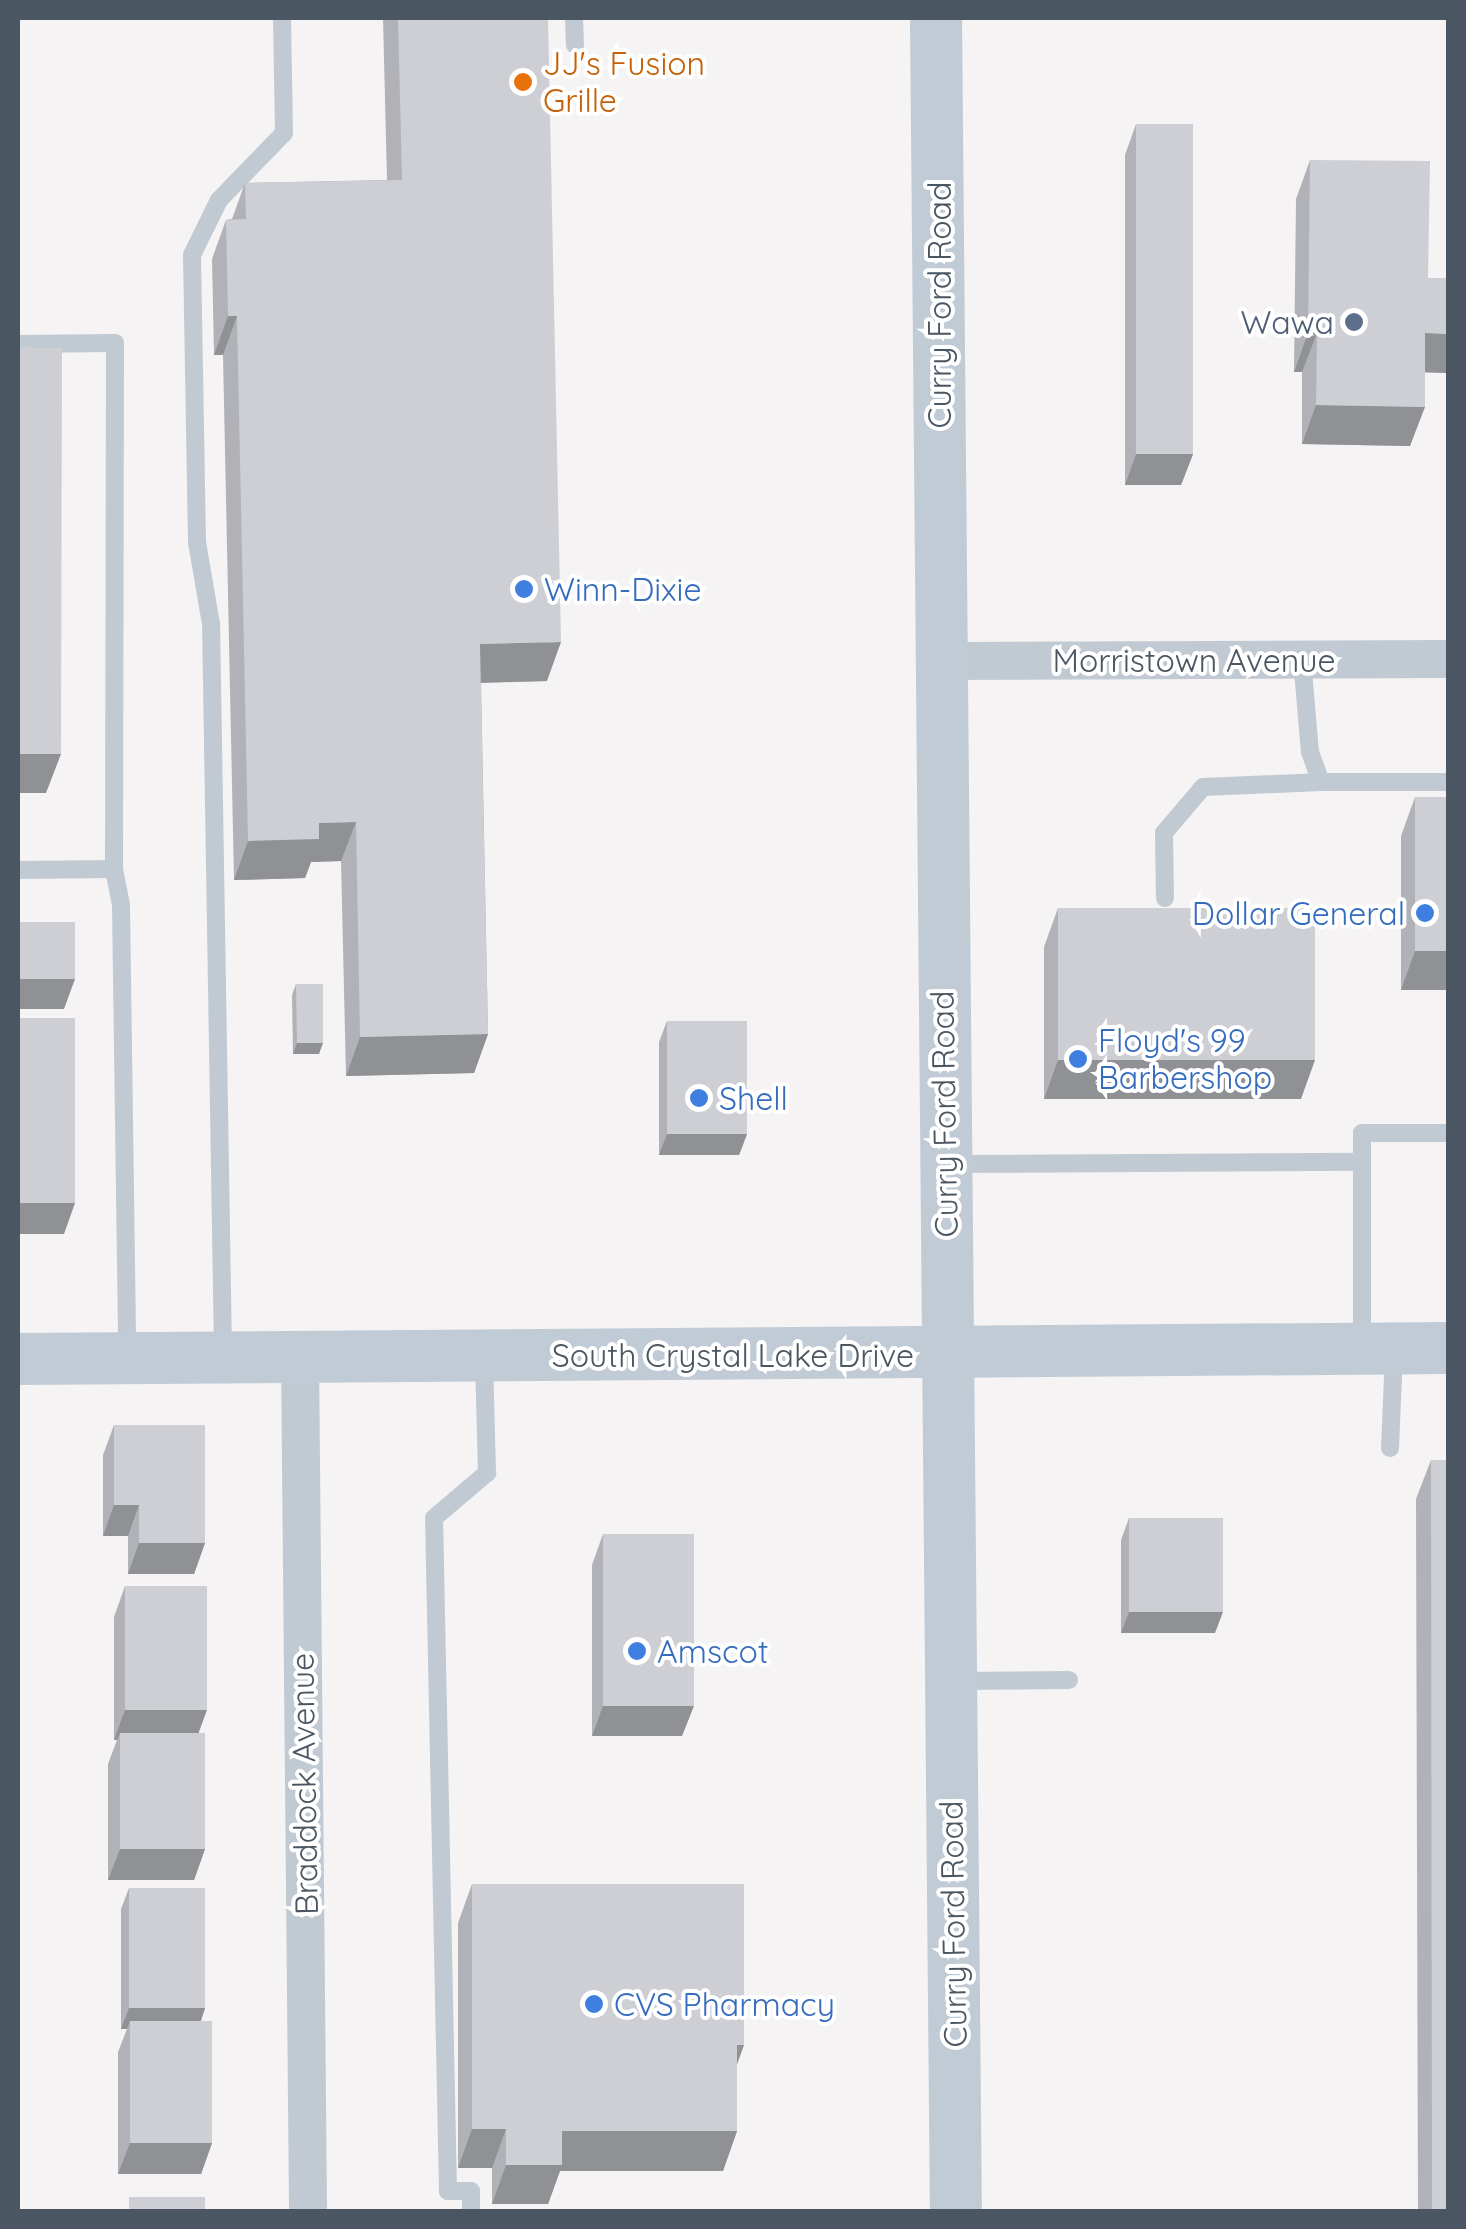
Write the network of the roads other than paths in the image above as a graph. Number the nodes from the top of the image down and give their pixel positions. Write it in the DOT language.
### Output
graph roads {
  1 [pos="282,18"];
  2 [pos="574,18"];
  3 [pos="936,18"];
  4 [pos="575,45"];
  5 [pos="18,344"];
  6 [pos="1448,659"];
  7 [pos="1302,660"];
  8 [pos="940,661"];
  9 [pos="1321,782"];
  10 [pos="1448,782"];
  11 [pos="114,869"];
  12 [pos="18,870"];
  13 [pos="1166,898"];
  14 [pos="1448,1133"];
  15 [pos="1362,1162"];
  16 [pos="944,1164"];
  17 [pos="1378,1348"];
  18 [pos="1448,1348"];
  19 [pos="946,1354"];
  20 [pos="484,1356"];
  21 [pos="224,1357"];
  22 [pos="300,1357"];
  23 [pos="128,1358"];
  24 [pos="18,1359"];
  25 [pos="1390,1448"];
  26 [pos="1070,1680"];
  27 [pos="950,1681"];
  28 [pos="308,2212"];
  29 [pos="471,2212"];
  30 [pos="956,2212"];
  1 -- 21 [label="lane"];
  2 -- 4 [label="lane"];
  3 -- 8 [label="street, Curry Ford Road"];
  5 -- 11 [label="lane"];
  6 -- 7 [label="street, Morristown Avenue"];
  7 -- 8 [label="street, Morristown Avenue"];
  7 -- 9 [label="lane"];
  8 -- 16 [label="street, Curry Ford Road"];
  9 -- 10 [label="lane"];
  9 -- 13 [label="lane"];
  11 -- 12 [label="lane"];
  11 -- 23 [label="lane"];
  14 -- 15 [label="lane"];
  15 -- 16 [label="lane"];
  15 -- 17 [label="lane"];
  16 -- 19 [label="street, Curry Ford Road"];
  17 -- 18 [label="street, South Crystal Lake Drive"];
  17 -- 19 [label="street, South Crystal Lake Drive"];
  17 -- 25 [label="lane"];
  19 -- 20 [label="street, South Crystal Lake Drive"];
  19 -- 27 [label="street, Curry Ford Road"];
  20 -- 22 [label="street, South Crystal Lake Drive"];
  20 -- 29 [label="lane"];
  21 -- 22 [label="street, South Crystal Lake Drive"];
  21 -- 23 [label="street, South Crystal Lake Drive"];
  22 -- 28 [label="street, Braddock Avenue"];
  23 -- 24 [label="street, South Crystal Lake Drive"];
  26 -- 27 [label="lane"];
  27 -- 30 [label="street, Curry Ford Road"];
}
